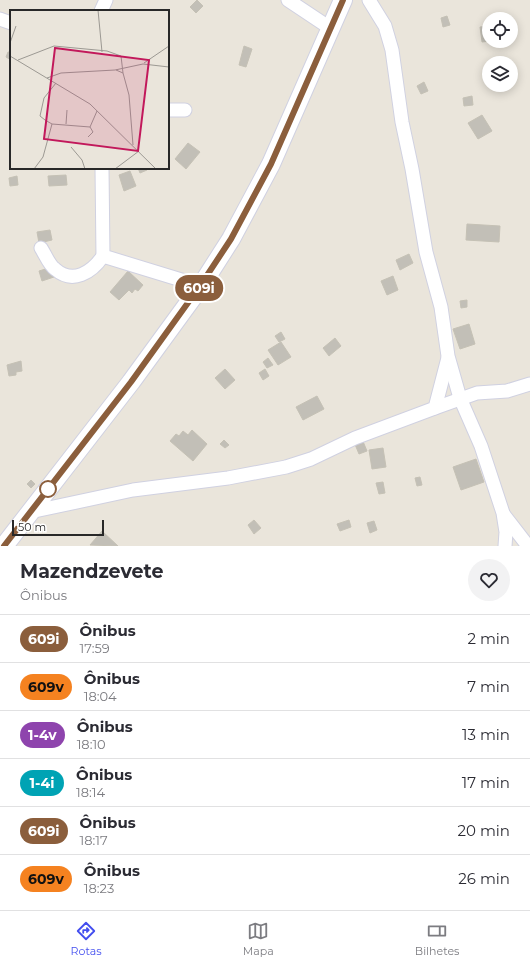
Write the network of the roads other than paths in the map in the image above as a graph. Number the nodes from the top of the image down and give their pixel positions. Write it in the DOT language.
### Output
graph roads {
  1 [pos="106,0"];
  2 [pos="288,0"];
  3 [pos="343,0"];
  4 [pos="370,0"];
  5 [pos="101,10"];
  6 [pos="0,19"];
  7 [pos="10,22"];
  8 [pos="330,28"];
  9 [pos="169,110"];
  10 [pos="185,110"];
  11 [pos="102,169"];
  12 [pos="41,248"];
  13 [pos="102,256"];
  14 [pos="200,286"];
  15 [pos="448,356"];
  16 [pos="530,384"];
  17 [pos="460,398"];
  18 [pos="435,408"];
  19 [pos="30,512"];
  20 [pos="503,513"];
  21 [pos="4,546"];
  22 [pos="505,546"];
  23 [pos="528,546"];
  1 -- 5 [label="street"];
  2 -- 8 [label="street"];
  3 -- 8 [label="street"];
  4 -- 15 [label="street"];
  6 -- 7 [label="street"];
  8 -- 14 [label="street"];
  9 -- 10 [label="street"];
  11 -- 13 [label="street"];
  12 -- 13 [label="street"];
  13 -- 14 [label="street"];
  14 -- 19 [label="street"];
  15 -- 17 [label="street"];
  15 -- 18 [label="street"];
  16 -- 17 [label="street"];
  17 -- 18 [label="street"];
  17 -- 20 [label="street"];
  18 -- 19 [label="street"];
  19 -- 21 [label="street"];
  20 -- 22 [label="street"];
  20 -- 23 [label="street"];
}
